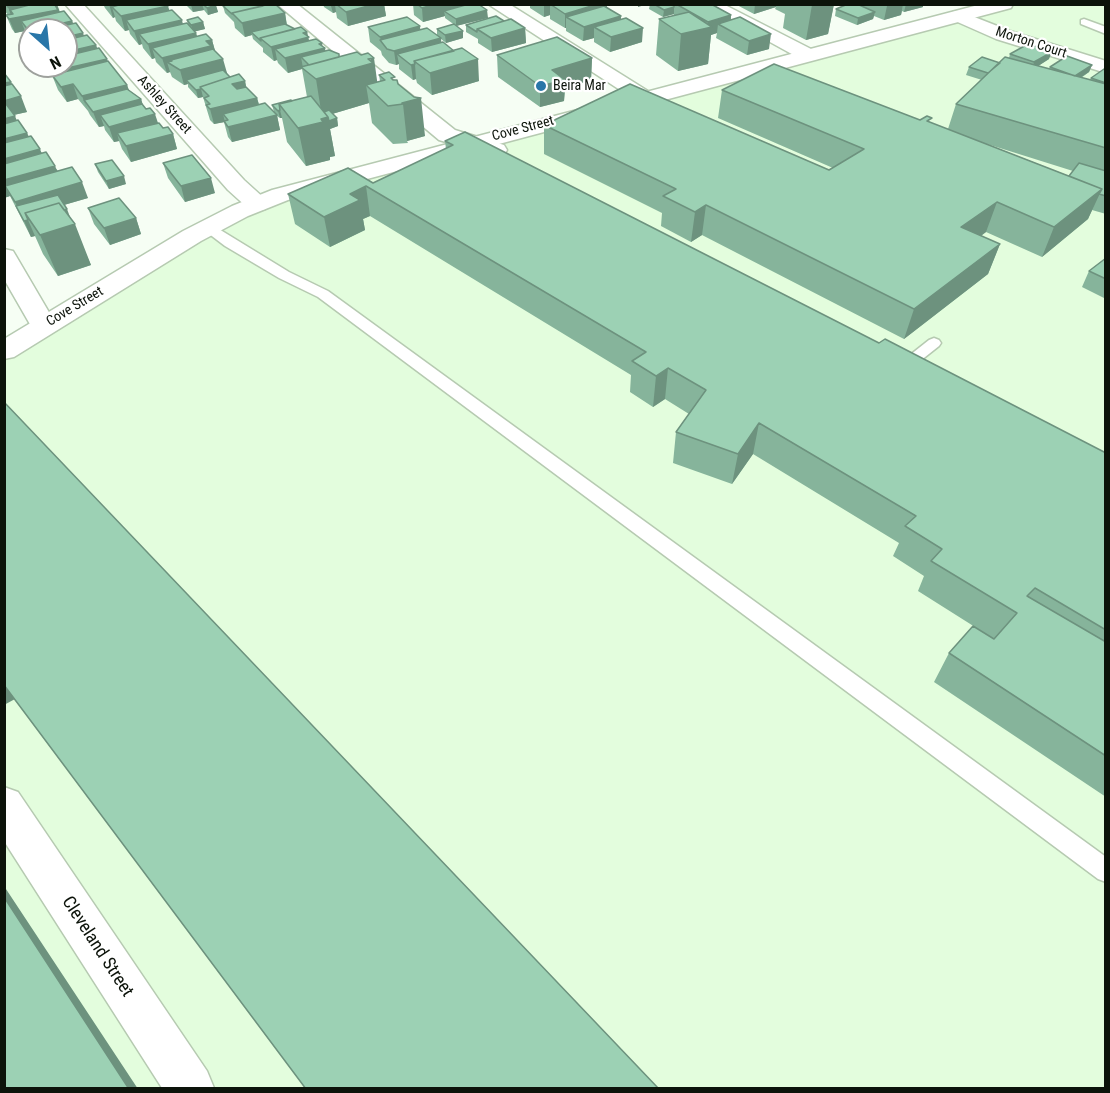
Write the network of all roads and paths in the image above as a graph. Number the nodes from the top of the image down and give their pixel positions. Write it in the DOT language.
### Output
graph roads {
  1 [pos="73,4"];
  2 [pos="285,4"];
  3 [pos="496,4"];
  4 [pos="709,4"];
  5 [pos="1005,4"];
  6 [pos="958,16"];
  7 [pos="1084,22"];
  8 [pos="1106,31"];
  9 [pos="806,54"];
  10 [pos="1106,67"];
  11 [pos="644,97"];
  12 [pos="663,108"];
  13 [pos="471,143"];
  14 [pos="517,161"];
  15 [pos="257,204"];
  16 [pos="209,227"];
  17 [pos="4,256"];
  18 [pos="44,326"];
  19 [pos="934,343"];
  20 [pos="4,351"];
  21 [pos="910,362"];
  22 [pos="4,805"];
  23 [pos="1106,871"];
  24 [pos="190,1089"];
  1 -- 15 [label="street, Ashley Street"];
  2 -- 13 [label="street"];
  3 -- 11 [label="street"];
  4 -- 9 [label="street"];
  5 -- 6 [label="street, Cove Street"];
  6 -- 9 [label="street, Cove Street"];
  6 -- 10 [label="street, Morton Court"];
  7 -- 8 [label="lane"];
  9 -- 11 [label="street, Cove Street"];
  11 -- 12 [label="lane"];
  11 -- 13 [label="street, Cove Street"];
  13 -- 14 [label="street"];
  13 -- 15 [label="street, Cove Street"];
  15 -- 16 [label="street, Cove Street"];
  16 -- 18 [label="street, Cove Street"];
  16 -- 23 [label="lane"];
  17 -- 18 [label="street"];
  18 -- 20 [label="street, Cove Street"];
  19 -- 21 [label="lane"];
  22 -- 24 [label="street, Cleveland Street"];
}
